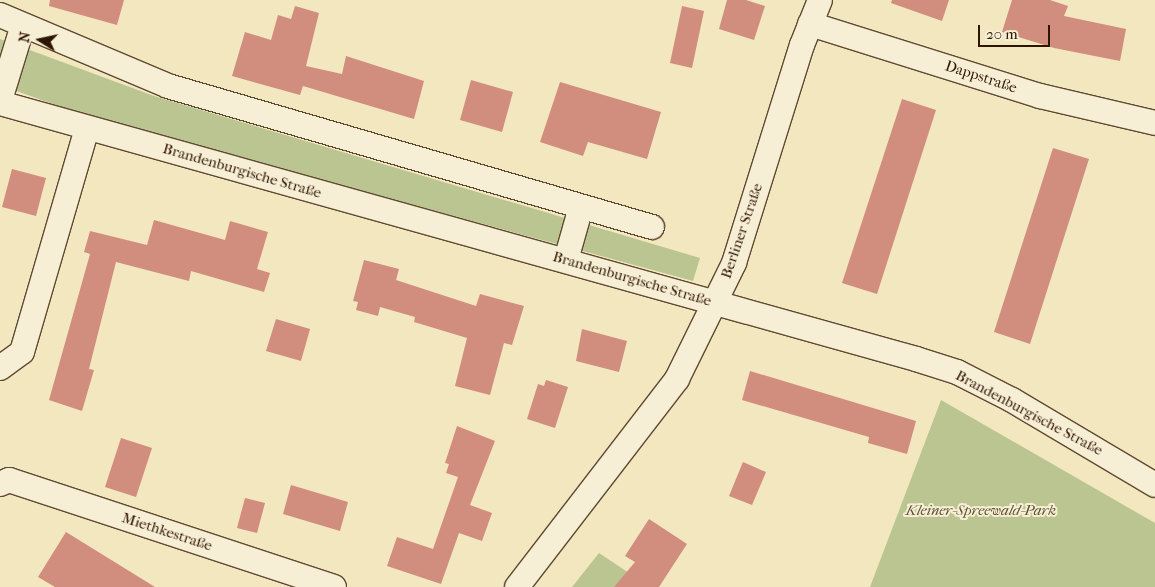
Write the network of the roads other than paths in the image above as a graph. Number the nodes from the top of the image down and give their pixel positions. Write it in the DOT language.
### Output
graph roads {
  1 [pos="820,0"];
  2 [pos="0,15"];
  3 [pos="810,24"];
  4 [pos="23,25"];
  5 [pos="0,102"];
  6 [pos="1155,124"];
  7 [pos="87,128"];
  8 [pos="581,207"];
  9 [pos="652,227"];
  10 [pos="566,260"];
  11 [pos="715,303"];
  12 [pos="0,368"];
  13 [pos="0,484"];
  14 [pos="1155,485"];
  15 [pos="334,587"];
  16 [pos="517,587"];
  1 -- 3 [label="street, Berliner Straße"];
  2 -- 4 [label="street"];
  3 -- 6 [label="street, Dappstraße"];
  3 -- 11 [label="street, Berliner Straße"];
  4 -- 5 [label="street"];
  4 -- 8 [label="street"];
  5 -- 7 [label="street, Brandenburgische Straße"];
  7 -- 10 [label="street, Brandenburgische Straße"];
  7 -- 12 [label="street"];
  8 -- 9 [label="street"];
  8 -- 10 [label="street"];
  10 -- 11 [label="street, Brandenburgische Straße"];
  11 -- 14 [label="street, Brandenburgische Straße"];
  11 -- 16 [label="street, Berliner Straße"];
  13 -- 15 [label="street, Miethkestraße"];
}
